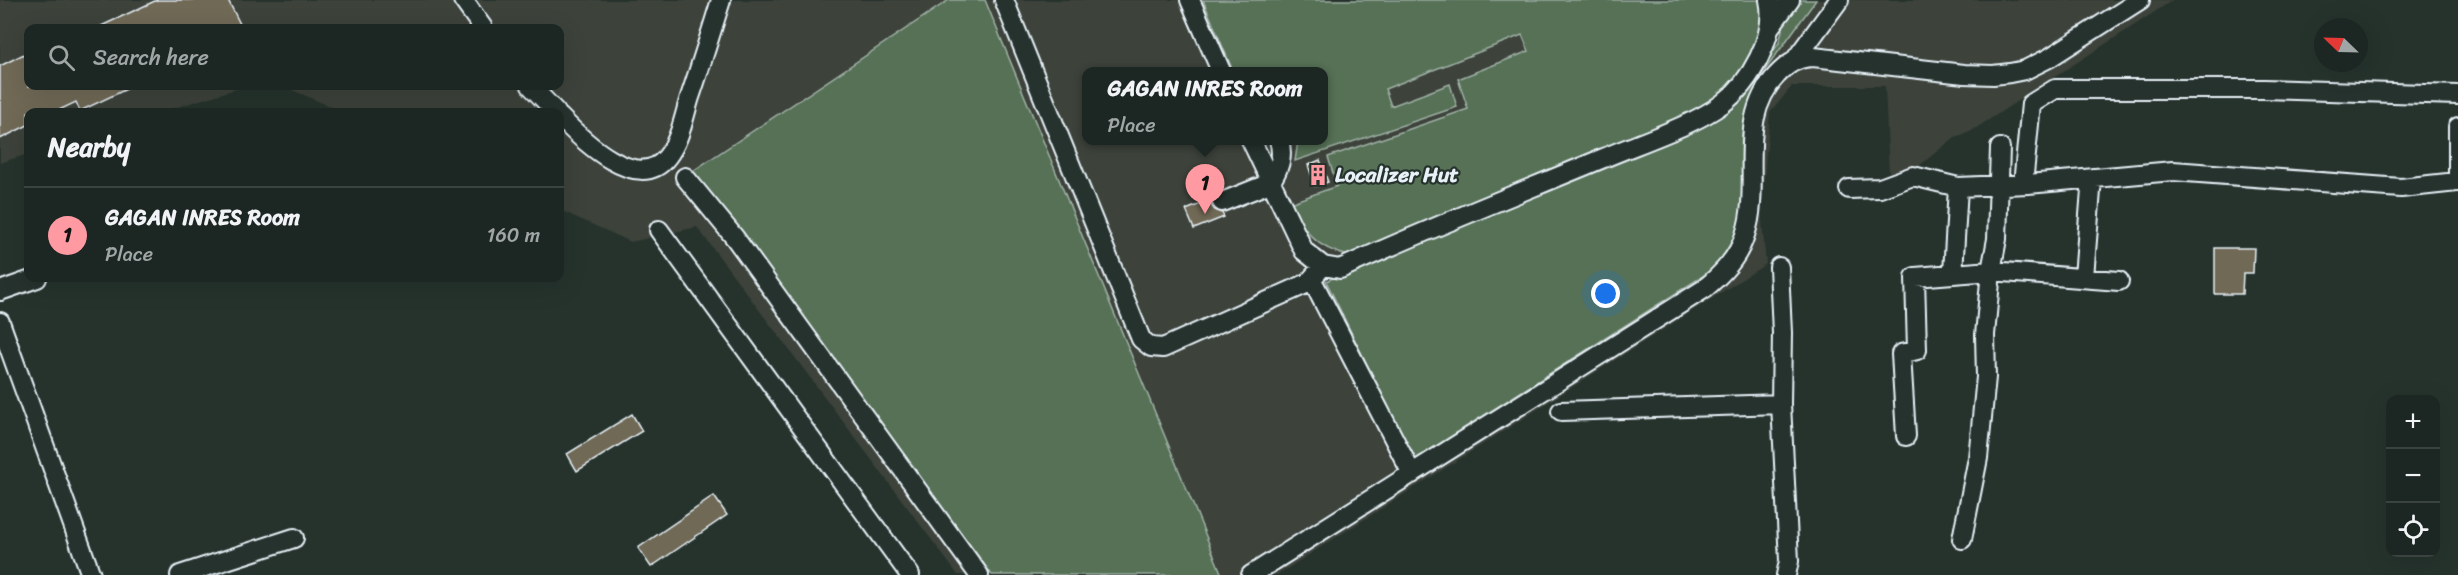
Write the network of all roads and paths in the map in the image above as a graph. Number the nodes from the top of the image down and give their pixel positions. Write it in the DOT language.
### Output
graph roads {
  1 [pos="463,0"];
  2 [pos="721,0"];
  3 [pos="1004,0"];
  4 [pos="1190,0"];
  5 [pos="1769,0"];
  6 [pos="1790,0"];
  7 [pos="1839,0"];
  8 [pos="2140,0"];
  9 [pos="480,24"];
  10 [pos="1768,29"];
  11 [pos="1795,60"];
  12 [pos="1219,67"];
  13 [pos="535,90"];
  14 [pos="2458,95"];
  15 [pos="551,108"];
  16 [pos="564,121"];
  17 [pos="2458,127"];
  18 [pos="1253,145"];
  19 [pos="1280,145"];
  20 [pos="2000,148"];
  21 [pos="685,177"];
  22 [pos="2092,178"];
  23 [pos="2458,182"];
  24 [pos="1270,183"];
  25 [pos="2023,184"];
  26 [pos="2000,185"];
  27 [pos="1958,187"];
  28 [pos="1849,189"];
  29 [pos="1222,202"];
  30 [pos="659,230"];
  31 [pos="1779,267"];
  32 [pos="1991,271"];
  33 [pos="1318,273"];
  34 [pos="1953,273"];
  35 [pos="2084,277"];
  36 [pos="2119,281"];
  37 [pos="26,282"];
  38 [pos="0,291"];
  39 [pos="0,322"];
  40 [pos="1781,404"];
  41 [pos="1560,411"];
  42 [pos="1906,436"];
  43 [pos="1412,474"];
  44 [pos="294,538"];
  45 [pos="1962,540"];
  46 [pos="91,575"];
  47 [pos="180,575"];
  48 [pos="910,575"];
  49 [pos="979,575"];
  50 [pos="1251,575"];
  51 [pos="1786,575"];
  1 -- 9 [label="street"];
  2 -- 16 [label="street"];
  3 -- 33 [label="street"];
  4 -- 12 [label="street"];
  5 -- 10 [label="street"];
  6 -- 10 [label="street"];
  7 -- 11 [label="street"];
  8 -- 11 [label="street"];
  10 -- 33 [label="street"];
  11 -- 43 [label="street"];
  13 -- 15 [label="street"];
  14 -- 25 [label="street"];
  17 -- 23 [label="street"];
  18 -- 24 [label="street"];
  19 -- 24 [label="street"];
  20 -- 26 [label="street"];
  21 -- 49 [label="street"];
  22 -- 23 [label="street"];
  22 -- 25 [label="street"];
  22 -- 35 [label="street"];
  24 -- 29 [label="street"];
  24 -- 33 [label="street"];
  25 -- 26 [label="street"];
  26 -- 27 [label="street"];
  26 -- 32 [label="street"];
  27 -- 28 [label="street"];
  27 -- 34 [label="street"];
  30 -- 48 [label="street"];
  31 -- 40 [label="street"];
  32 -- 34 [label="street"];
  32 -- 35 [label="street"];
  32 -- 45 [label="street"];
  33 -- 43 [label="street"];
  34 -- 42 [label="street"];
  35 -- 36 [label="street"];
  37 -- 38 [label="street"];
  39 -- 46 [label="street"];
  40 -- 41 [label="street"];
  40 -- 51 [label="street"];
  43 -- 50 [label="street"];
  44 -- 47 [label="street"];
}
